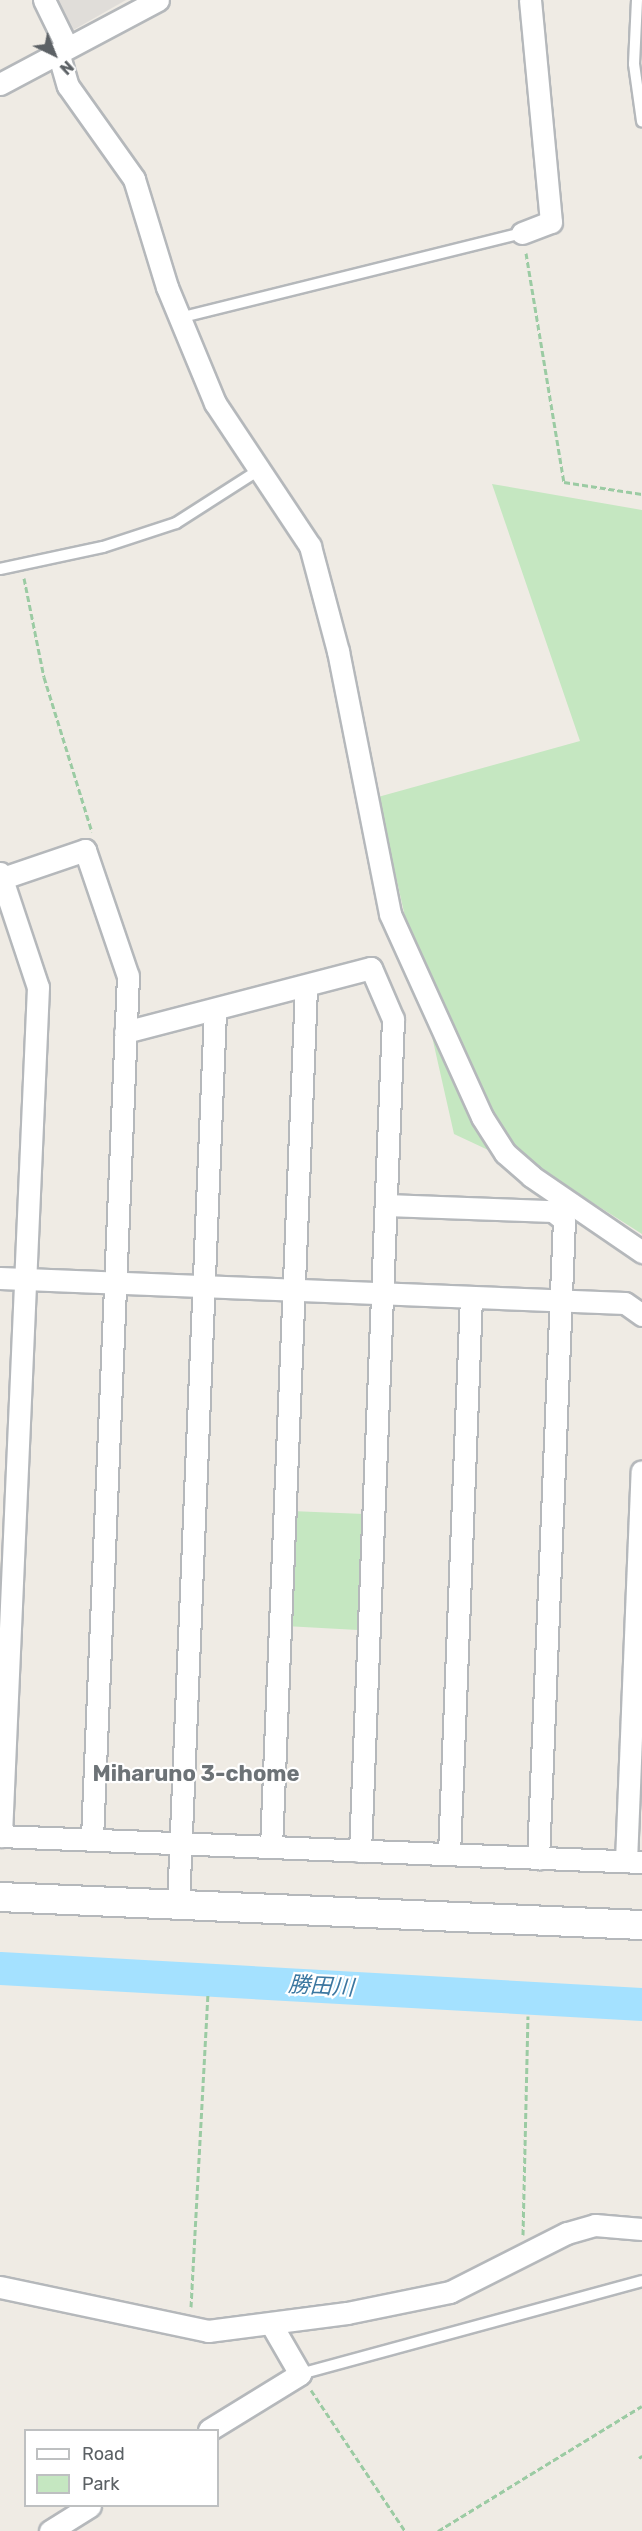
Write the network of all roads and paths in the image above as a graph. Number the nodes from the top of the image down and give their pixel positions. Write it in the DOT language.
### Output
graph roads {
  1 [pos="45,0"];
  2 [pos="158,0"];
  3 [pos="531,0"];
  4 [pos="637,0"];
  5 [pos="63,49"];
  6 [pos="0,84"];
  7 [pos="642,121"];
  8 [pos="522,233"];
  9 [pos="179,318"];
  10 [pos="259,470"];
  11 [pos="642,494"];
  12 [pos="21,564"];
  13 [pos="0,569"];
  14 [pos="86,849"];
  15 [pos="1,877"];
  16 [pos="306,986"];
  17 [pos="215,1010"];
  18 [pos="125,1032"];
  19 [pos="386,1205"];
  20 [pos="642,1252"];
  21 [pos="0,1278"];
  22 [pos="25,1279"];
  23 [pos="114,1283"];
  24 [pos="204,1287"];
  25 [pos="293,1290"];
  26 [pos="381,1294"];
  27 [pos="471,1297"];
  28 [pos="561,1301"];
  29 [pos="642,1315"];
  30 [pos="642,1471"];
  31 [pos="0,1836"];
  32 [pos="92,1840"];
  33 [pos="180,1843"];
  34 [pos="271,1847"];
  35 [pos="360,1851"];
  36 [pos="449,1854"];
  37 [pos="538,1858"];
  38 [pos="634,1862"];
  39 [pos="0,1897"];
  40 [pos="178,1905"];
  41 [pos="642,1925"];
  42 [pos="208,1995"];
  43 [pos="528,2016"];
  44 [pos="642,2229"];
  45 [pos="522,2255"];
  46 [pos="642,2281"];
  47 [pos="0,2287"];
  48 [pos="271,2324"];
  49 [pos="190,2327"];
  50 [pos="300,2374"];
  51 [pos="642,2406"];
  52 [pos="211,2429"];
  53 [pos="87,2507"];
  54 [pos="50,2531"];
  55 [pos="405,2531"];
  56 [pos="438,2531"];
  1 -- 5 [label="street"];
  2 -- 5 [label="street"];
  3 -- 8 [label="street"];
  4 -- 7 [label="lane"];
  5 -- 6 [label="street"];
  5 -- 9 [label="street"];
  8 -- 9 [label="lane"];
  8 -- 11 [label="path"];
  9 -- 10 [label="street"];
  10 -- 12 [label="lane"];
  10 -- 20 [label="street"];
  12 -- 13 [label="lane"];
  12 -- 14 [label="path"];
  14 -- 15 [label="street"];
  14 -- 18 [label="street"];
  15 -- 22 [label="street"];
  16 -- 17 [label="street"];
  16 -- 19 [label="street"];
  16 -- 25 [label="street"];
  17 -- 18 [label="street"];
  17 -- 24 [label="street"];
  18 -- 23 [label="street"];
  19 -- 26 [label="street"];
  19 -- 28 [label="street"];
  21 -- 22 [label="street"];
  22 -- 23 [label="street"];
  22 -- 31 [label="street"];
  23 -- 24 [label="street"];
  23 -- 32 [label="street"];
  24 -- 25 [label="street"];
  24 -- 33 [label="street"];
  25 -- 26 [label="street"];
  25 -- 34 [label="street"];
  26 -- 27 [label="street"];
  26 -- 35 [label="street"];
  27 -- 28 [label="street"];
  27 -- 36 [label="street"];
  28 -- 29 [label="street"];
  28 -- 37 [label="street"];
  30 -- 38 [label="street"];
  31 -- 32 [label="street"];
  32 -- 33 [label="street"];
  33 -- 34 [label="street"];
  33 -- 40 [label="street"];
  34 -- 35 [label="street"];
  35 -- 36 [label="street"];
  36 -- 37 [label="street"];
  37 -- 38 [label="street"];
  39 -- 40 [label="street"];
  40 -- 41 [label="street"];
  42 -- 49 [label="path"];
  43 -- 45 [label="path"];
  44 -- 45 [label="street"];
  45 -- 48 [label="street"];
  46 -- 50 [label="lane"];
  47 -- 49 [label="street"];
  48 -- 49 [label="street"];
  48 -- 50 [label="street"];
  50 -- 52 [label="street"];
  50 -- 55 [label="path"];
  51 -- 56 [label="path"];
  53 -- 54 [label="street"];
}
